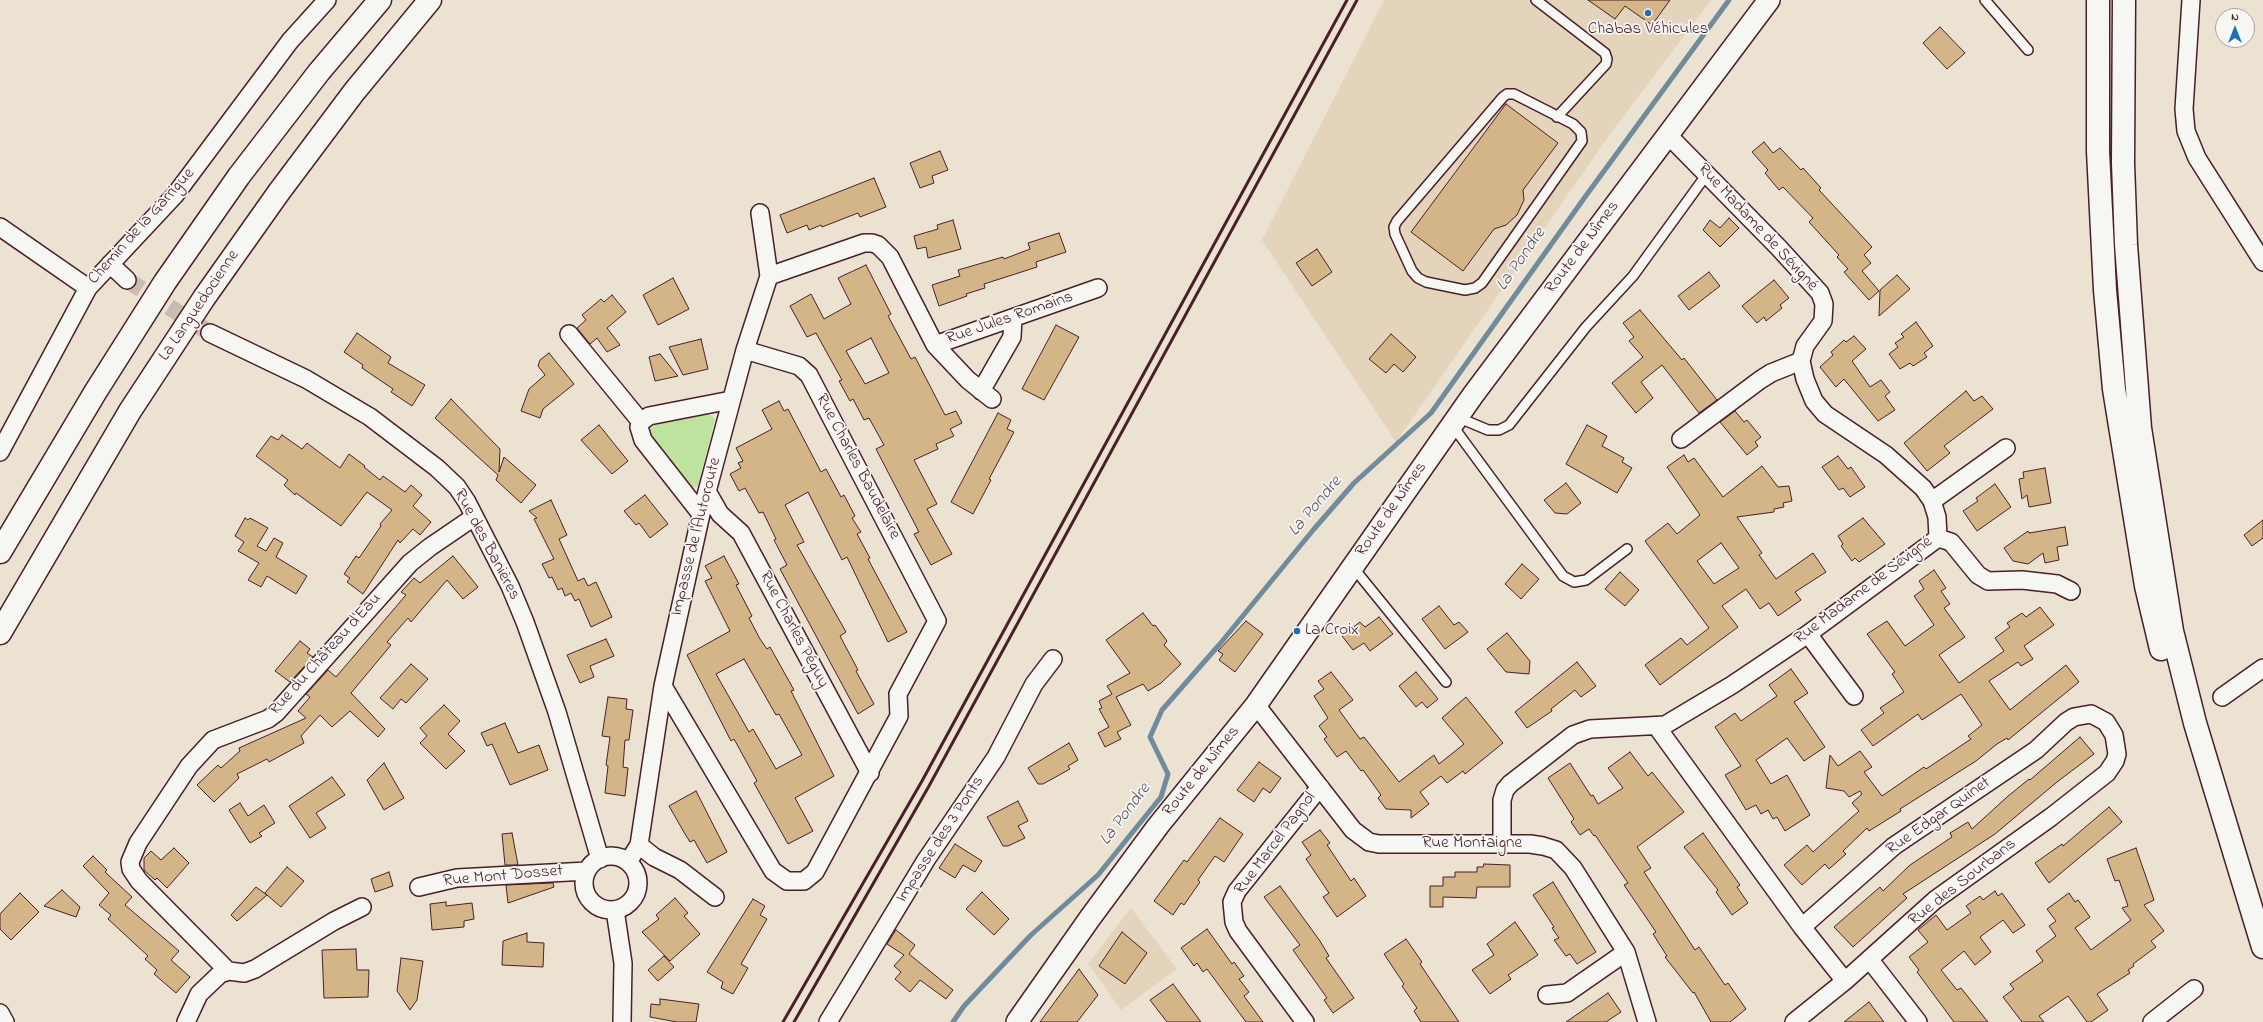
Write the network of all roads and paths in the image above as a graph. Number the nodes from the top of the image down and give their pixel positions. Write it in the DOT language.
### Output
graph roads {
  1 [pos="327,0"];
  2 [pos="380,0"];
  3 [pos="430,0"];
  4 [pos="1536,0"];
  5 [pos="1769,0"];
  6 [pos="1985,0"];
  7 [pos="2098,0"];
  8 [pos="2124,0"];
  9 [pos="2191,0"];
  10 [pos="2028,50"];
  11 [pos="1558,117"];
  12 [pos="1669,136"];
  13 [pos="1707,174"];
  14 [pos="760,213"];
  15 [pos="0,228"];
  16 [pos="2263,262"];
  17 [pos="110,264"];
  18 [pos="769,276"];
  19 [pos="127,280"];
  20 [pos="88,288"];
  21 [pos="1098,288"];
  22 [pos="1013,318"];
  23 [pos="210,332"];
  24 [pos="569,334"];
  25 [pos="935,345"];
  26 [pos="744,350"];
  27 [pos="1800,361"];
  28 [pos="731,400"];
  29 [pos="1455,421"];
  30 [pos="641,422"];
  31 [pos="1681,439"];
  32 [pos="2006,448"];
  33 [pos="0,452"];
  34 [pos="708,493"];
  35 [pos="1932,501"];
  36 [pos="701,514"];
  37 [pos="474,517"];
  38 [pos="1938,538"];
  39 [pos="1627,549"];
  40 [pos="0,552"];
  41 [pos="1352,566"];
  42 [pos="2071,591"];
  43 [pos="0,632"];
  44 [pos="1808,634"];
  45 [pos="1053,659"];
  46 [pos="2263,668"];
  47 [pos="1446,682"];
  48 [pos="663,686"];
  49 [pos="1854,696"];
  50 [pos="2222,697"];
  51 [pos="1256,705"];
  52 [pos="1657,727"];
  53 [pos="2115,761"];
  54 [pos="870,773"];
  55 [pos="1320,787"];
  56 [pos="1502,844"];
  57 [pos="639,845"];
  58 [pos="600,859"];
  59 [pos="628,862"];
  60 [pos="586,871"];
  61 [pos="419,886"];
  62 [pos="715,897"];
  63 [pos="362,907"];
  64 [pos="615,910"];
  65 [pos="1802,927"];
  66 [pos="2261,941"];
  67 [pos="1626,952"];
  68 [pos="1870,960"];
  69 [pos="228,971"];
  70 [pos="1845,981"];
  71 [pos="2194,989"];
  72 [pos="1547,995"];
  73 [pos="0,1013"];
  74 [pos="5,1022"];
  75 [pos="186,1022"];
  76 [pos="622,1022"];
  77 [pos="828,1022"];
  78 [pos="1017,1022"];
  79 [pos="1306,1022"];
  80 [pos="1647,1022"];
  81 [pos="1794,1022"];
  82 [pos="1918,1022"];
  83 [pos="2152,1022"];
  1 -- 17 [label="street, Chemin de la Garrigue"];
  2 -- 40 [label="main road"];
  3 -- 43 [label="main road, La Languedocienne"];
  4 -- 11 [label="lane"];
  5 -- 12 [label="street, Route de Nîmes"];
  6 -- 10 [label="lane"];
  7 -- 66 [label="main road"];
  8 -- 66 [label="main road"];
  9 -- 16 [label="street"];
  11 -- 11 [label="lane"];
  12 -- 13 [label="street, Rue Madame de Sévigné"];
  12 -- 29 [label="street, Route de Nîmes"];
  13 -- 27 [label="street, Rue Madame de Sévigné"];
  13 -- 29 [label="lane"];
  14 -- 18 [label="street, Impasse de l'Autoroute"];
  15 -- 20 [label="street"];
  17 -- 19 [label="street"];
  17 -- 20 [label="street, Chemin de la Garrigue"];
  18 -- 25 [label="street, Rue Jules Romains"];
  18 -- 26 [label="street, Impasse de l'Autoroute"];
  20 -- 33 [label="street, Chemin de la Garrigue"];
  21 -- 22 [label="street, Rue Jules Romains"];
  22 -- 25 [label="street, Rue Jules Romains"];
  22 -- 25 [label="street"];
  23 -- 37 [label="street, Rue des Banières"];
  24 -- 30 [label="street"];
  26 -- 28 [label="street, Impasse de l'Autoroute"];
  26 -- 54 [label="street, Rue Charles Baudelaire"];
  27 -- 31 [label="street"];
  27 -- 35 [label="street, Rue Madame de Sévigné"];
  28 -- 30 [label="street"];
  28 -- 34 [label="street, Impasse de l'Autoroute"];
  29 -- 39 [label="lane"];
  29 -- 41 [label="street, Route de Nîmes"];
  30 -- 36 [label="street"];
  32 -- 35 [label="street"];
  34 -- 36 [label="street, Impasse de l'Autoroute"];
  34 -- 54 [label="street, Rue Charles Péguy"];
  35 -- 38 [label="street, Rue Madame de Sévigné"];
  36 -- 48 [label="street, Impasse de l'Autoroute"];
  37 -- 58 [label="street, Rue des Banières"];
  37 -- 69 [label="street, Rue du Château d'Eau"];
  38 -- 42 [label="street"];
  38 -- 44 [label="street, Rue Madame de Sévigné"];
  41 -- 47 [label="lane"];
  41 -- 51 [label="street, Route de Nîmes"];
  44 -- 49 [label="street"];
  44 -- 52 [label="street, Rue Madame de Sévigné"];
  45 -- 77 [label="street, Impasse des 3 Ponts"];
  46 -- 50 [label="street"];
  48 -- 54 [label="street"];
  48 -- 57 [label="street, Impasse de l'Autoroute"];
  51 -- 55 [label="street, Rue Montaigne"];
  51 -- 78 [label="street, Route de Nîmes"];
  52 -- 56 [label="street, Rue Madame de Sévigné"];
  52 -- 65 [label="street"];
  53 -- 65 [label="street, Rue Edgar Quinet"];
  53 -- 68 [label="street, Rue des Sourbans"];
  55 -- 56 [label="street, Rue Montaigne"];
  55 -- 79 [label="street, Rue Marcel Pagnol"];
  56 -- 67 [label="street, Rue Montaigne"];
  57 -- 59 [label="street, Impasse de l'Autoroute"];
  57 -- 62 [label="street"];
  58 -- 59 [label="street"];
  58 -- 60 [label="street"];
  59 -- 64 [label="street"];
  60 -- 61 [label="street, Rue Mont Dosset"];
  60 -- 64 [label="street"];
  63 -- 69 [label="street"];
  64 -- 76 [label="street"];
  65 -- 70 [label="street"];
  67 -- 72 [label="street"];
  67 -- 80 [label="street, Rue Montaigne"];
  68 -- 70 [label="street, Rue des Sourbans"];
  68 -- 82 [label="street"];
  69 -- 75 [label="street"];
  70 -- 81 [label="street, Rue des Sourbans"];
  71 -- 83 [label="street"];
  73 -- 74 [label="street"];
}
